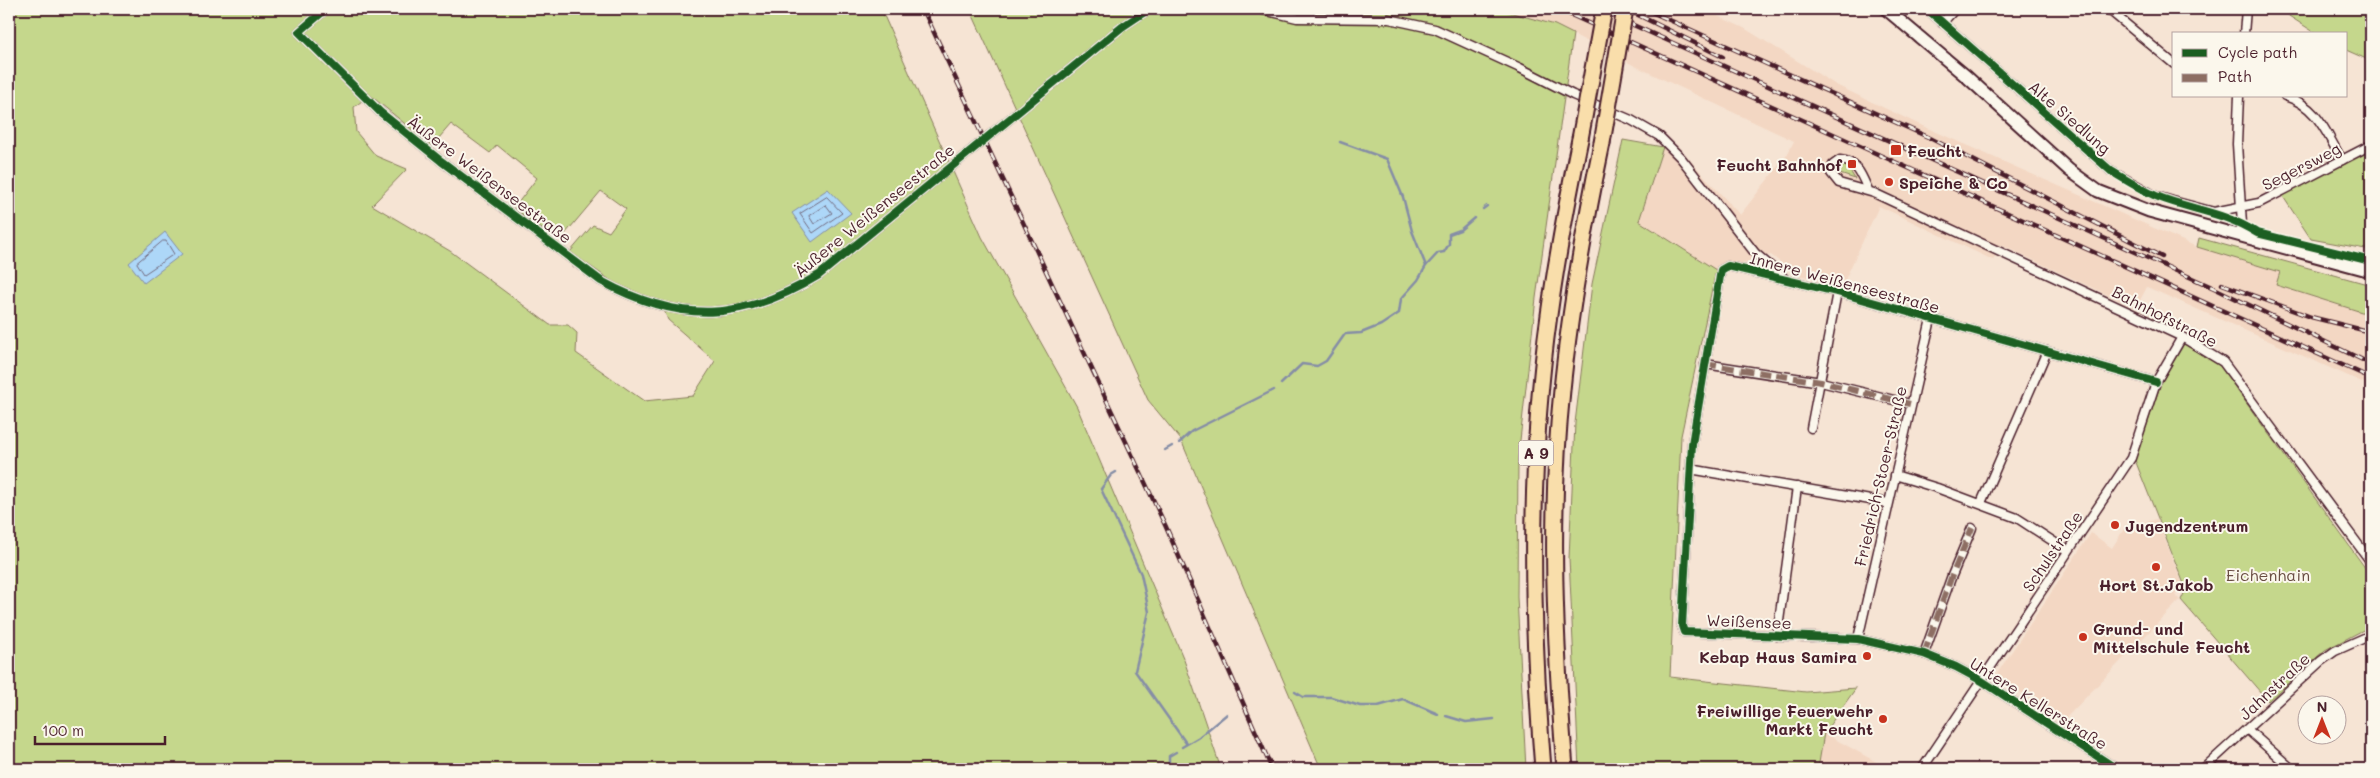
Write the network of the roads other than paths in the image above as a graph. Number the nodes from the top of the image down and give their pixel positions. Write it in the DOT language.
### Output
graph roads {
  1 [pos="326,9"];
  2 [pos="1149,9"];
  3 [pos="1259,9"];
  4 [pos="1604,9"];
  5 [pos="1625,9"];
  6 [pos="1886,9"];
  7 [pos="1927,9"];
  8 [pos="1956,9"];
  9 [pos="2108,9"];
  10 [pos="2246,9"];
  11 [pos="1942,23"];
  12 [pos="2244,32"];
  13 [pos="2172,62"];
  14 [pos="2239,98"];
  15 [pos="2291,98"];
  16 [pos="2371,145"];
  17 [pos="2342,160"];
  18 [pos="1868,190"];
  19 [pos="2241,206"];
  20 [pos="2239,236"];
  21 [pos="2371,271"];
  22 [pos="1786,279"];
  23 [pos="1837,292"];
  24 [pos="1931,319"];
  25 [pos="2182,337"];
  26 [pos="2047,351"];
  27 [pos="1705,364"];
  28 [pos="1821,382"];
  29 [pos="2156,382"];
  30 [pos="1910,404"];
  31 [pos="1811,428"];
  32 [pos="1690,469"];
  33 [pos="1895,475"];
  34 [pos="1796,487"];
  35 [pos="1888,503"];
  36 [pos="1981,503"];
  37 [pos="1972,528"];
  38 [pos="2068,551"];
  39 [pos="2371,562"];
  40 [pos="2371,635"];
  41 [pos="1777,636"];
  42 [pos="1858,639"];
  43 [pos="1924,654"];
  44 [pos="1982,681"];
  45 [pos="2248,730"];
  46 [pos="1543,769"];
  47 [pos="1565,769"];
  48 [pos="1922,769"];
  49 [pos="2117,769"];
  50 [pos="2203,769"];
  51 [pos="2292,769"];
  1 -- 2 [label="street, Äußere Weißenseestraße"];
  3 -- 22 [label="street"];
  4 -- 46 [label="highway, A 9, bridge"];
  5 -- 47 [label="highway, A 9, bridge"];
  6 -- 20 [label="main road"];
  7 -- 11 [label="street, Alte Siedlung"];
  8 -- 11 [label="street"];
  9 -- 13 [label="street"];
  10 -- 12 [label="street"];
  11 -- 19 [label="street, Alte Siedlung"];
  14 -- 19 [label="street"];
  15 -- 17 [label="street"];
  16 -- 17 [label="street, Segersweg"];
  17 -- 19 [label="street, Segersweg"];
  18 -- 18 [label="street, Bahnhofstraße"];
  18 -- 25 [label="street, Bahnhofstraße"];
  19 -- 20 [label="street"];
  20 -- 21 [label="main road"];
  22 -- 23 [label="street, Innere Weißenseestraße"];
  22 -- 27 [label="street, Innere Weißenseestraße"];
  23 -- 24 [label="street, Innere Weißenseestraße"];
  23 -- 28 [label="street, Innere Weißenseestraße"];
  24 -- 26 [label="street, Innere Weißenseestraße"];
  24 -- 30 [label="street, Friedrich-Stoer-Straße"];
  25 -- 29 [label="street, Schulstraße"];
  25 -- 39 [label="street, Bahnhofstraße"];
  26 -- 29 [label="street, Innere Weißenseestraße"];
  26 -- 36 [label="street"];
  27 -- 28 [label="street"];
  27 -- 32 [label="street, Innere Weißenseestraße"];
  28 -- 30 [label="street"];
  28 -- 31 [label="street, Innere Weißenseestraße"];
  29 -- 38 [label="street, Schulstraße"];
  30 -- 33 [label="street, Friedrich-Stoer-Straße"];
  32 -- 34 [label="street"];
  32 -- 41 [label="street, Weißensee"];
  33 -- 35 [label="street, Friedrich-Stoer-Straße"];
  33 -- 36 [label="street"];
  34 -- 35 [label="street"];
  34 -- 41 [label="street, Weißensee"];
  35 -- 42 [label="street, Friedrich-Stoer-Straße"];
  36 -- 38 [label="street"];
  37 -- 43 [label="street"];
  38 -- 44 [label="street, Schulstraße"];
  40 -- 45 [label="street, Jahnstraße"];
  41 -- 42 [label="street, Weißensee"];
  42 -- 43 [label="street, Untere Kellerstraße"];
  43 -- 44 [label="street, Untere Kellerstraße"];
  44 -- 48 [label="street, Schulstraße"];
  44 -- 49 [label="street, Untere Kellerstraße"];
  45 -- 50 [label="street, Jahnstraße"];
  45 -- 51 [label="street"];
}
